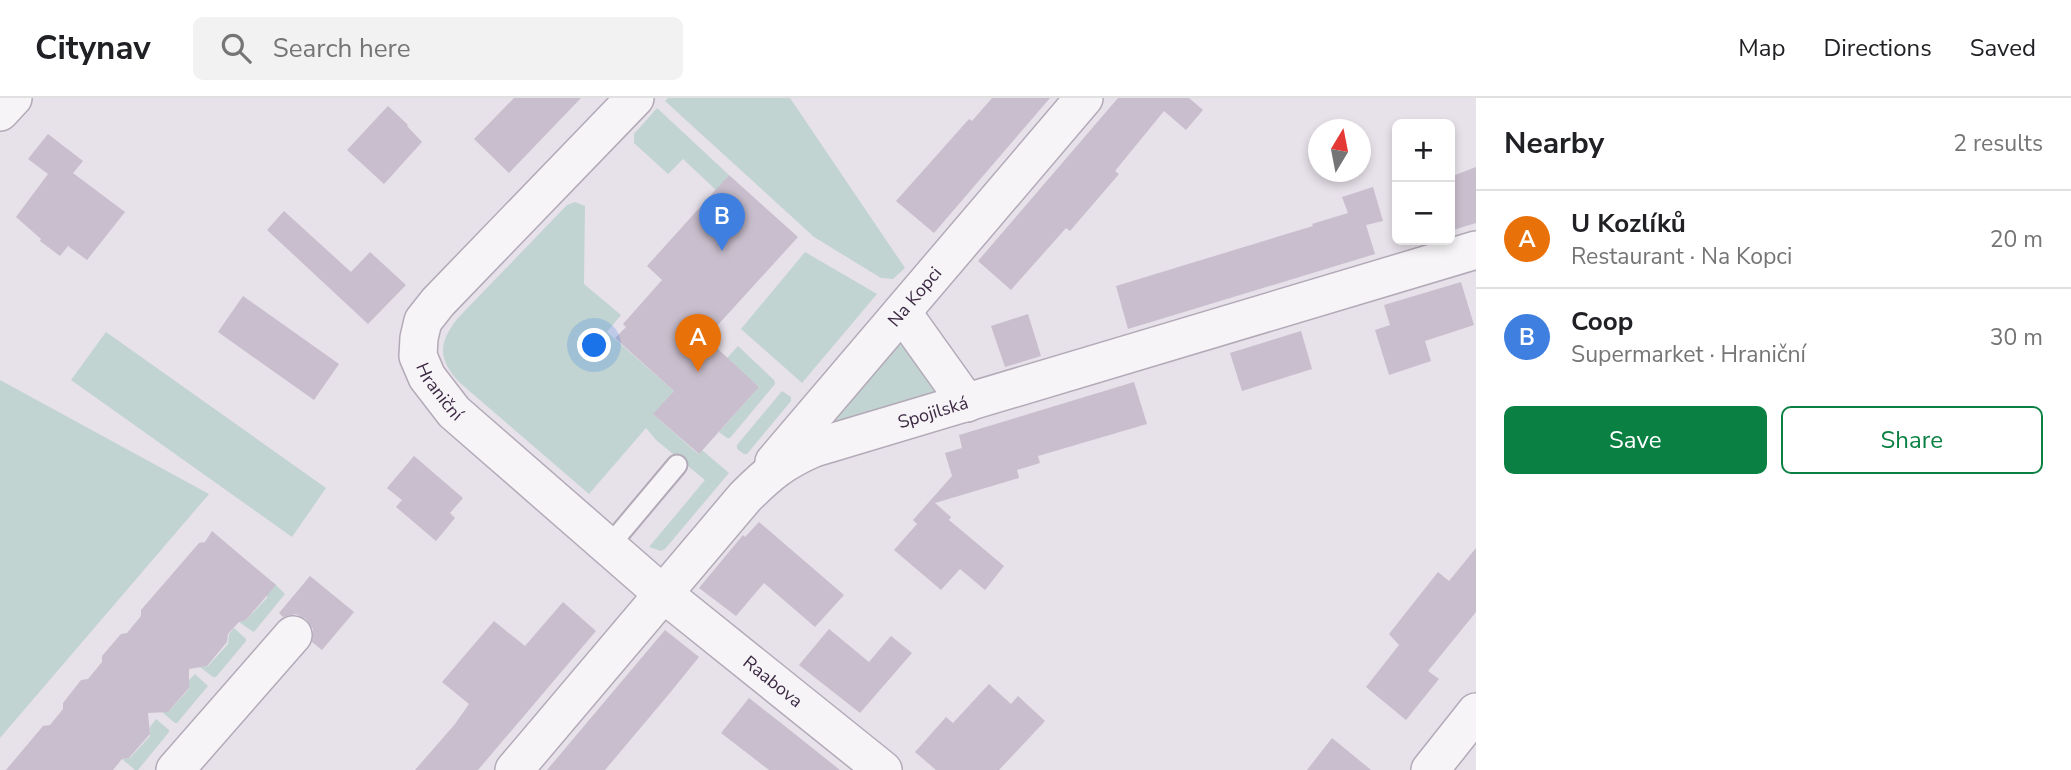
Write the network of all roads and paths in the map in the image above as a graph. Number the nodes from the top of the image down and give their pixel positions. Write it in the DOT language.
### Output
graph roads {
  1 [pos="13,98"];
  2 [pos="1084,98"];
  3 [pos="633,101"];
  4 [pos="0,112"];
  5 [pos="1476,250"];
  6 [pos="902,312"];
  7 [pos="967,402"];
  8 [pos="677,465"];
  9 [pos="744,497"];
  10 [pos="609,546"];
  11 [pos="663,593"];
  12 [pos="293,635"];
  13 [pos="1476,712"];
  14 [pos="175,770"];
  15 [pos="514,770"];
  16 [pos="883,770"];
  17 [pos="1430,770"];
  1 -- 4 [label="street"];
  2 -- 6 [label="street, Na Kopci"];
  3 -- 10 [label="street, Hraniční"];
  5 -- 7 [label="street, Spojilská"];
  6 -- 7 [label="street"];
  6 -- 9 [label="street, Na Kopci"];
  7 -- 9 [label="street, Spojilská"];
  8 -- 10 [label="lane"];
  9 -- 11 [label="street, Spojilská"];
  10 -- 11 [label="street, Hraniční"];
  11 -- 15 [label="street, Spojilská"];
  11 -- 16 [label="street, Raabova"];
  12 -- 14 [label="street"];
  13 -- 17 [label="street"];
}
